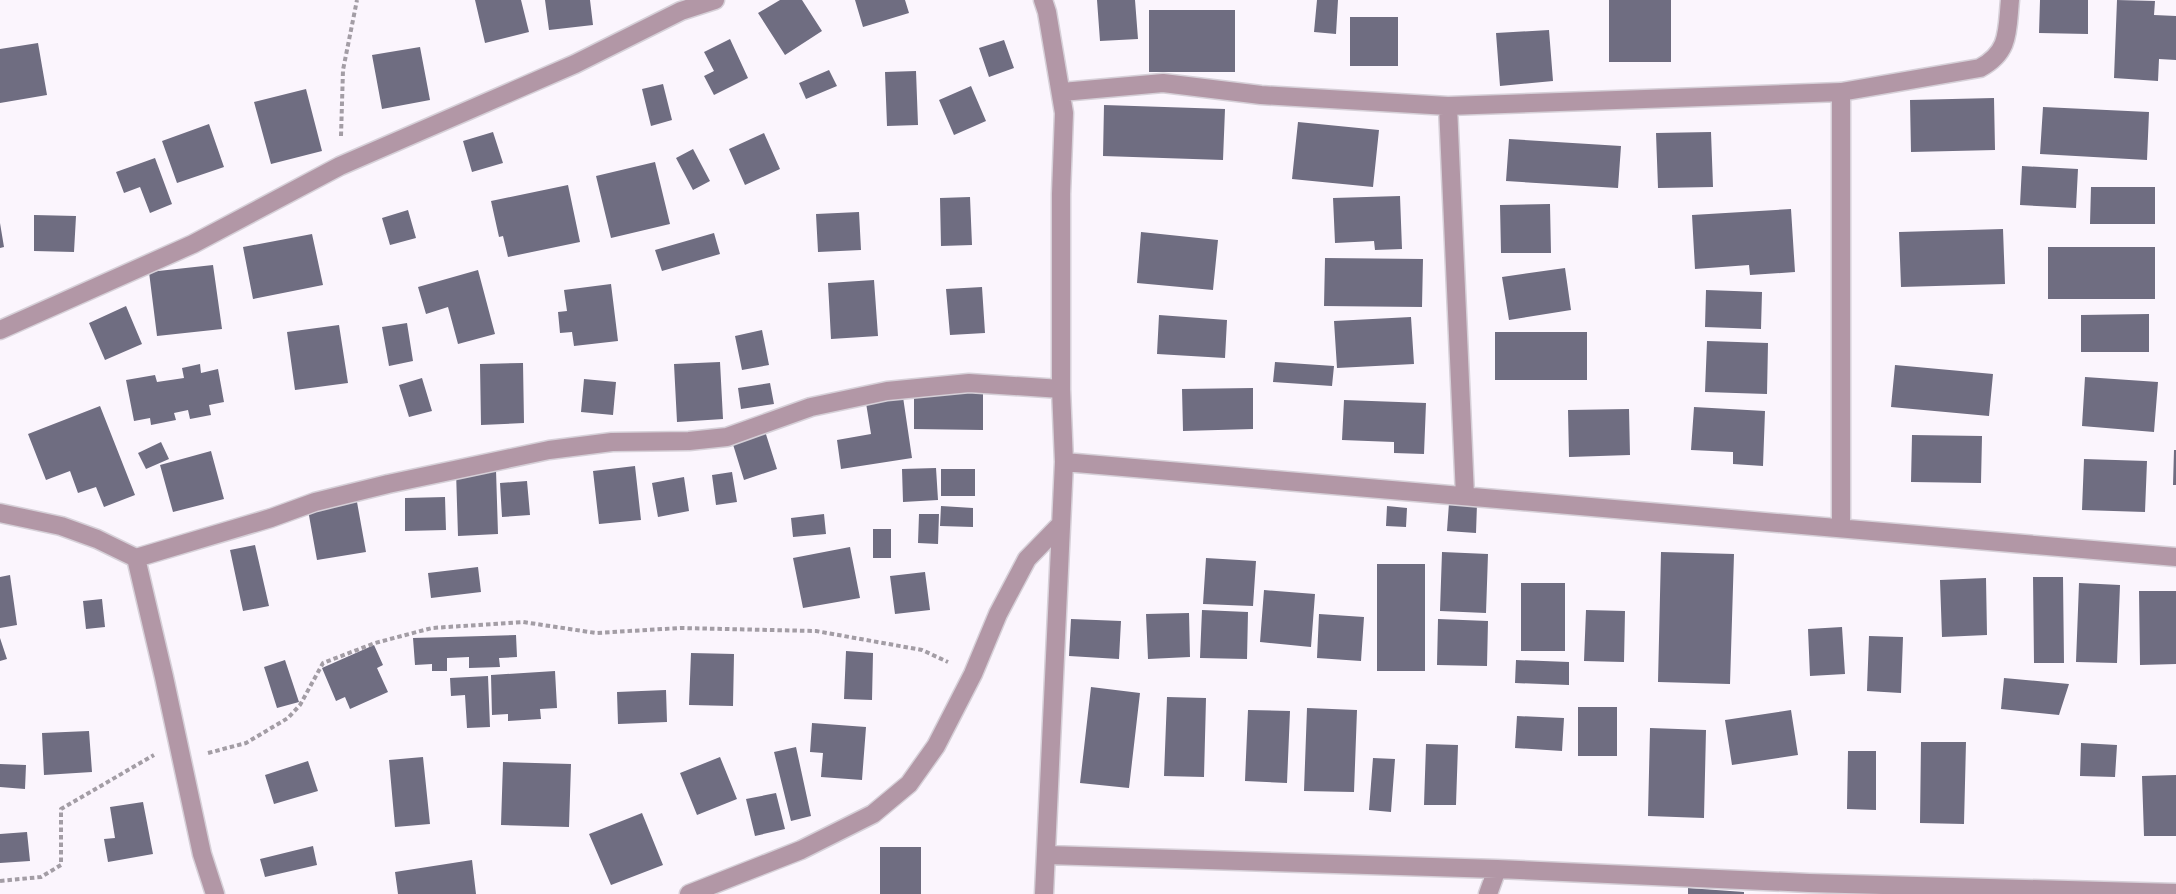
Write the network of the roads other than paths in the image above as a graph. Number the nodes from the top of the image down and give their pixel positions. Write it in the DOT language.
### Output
graph roads {
  1 [pos="716,0"];
  2 [pos="1043,0"];
  3 [pos="2010,0"];
  4 [pos="1062,92"];
  5 [pos="1841,92"];
  6 [pos="1448,106"];
  7 [pos="0,330"];
  8 [pos="1061,389"];
  9 [pos="1064,462"];
  10 [pos="1465,496"];
  11 [pos="0,513"];
  12 [pos="1061,524"];
  13 [pos="1841,528"];
  14 [pos="2176,556"];
  15 [pos="136,558"];
  16 [pos="1047,855"];
  17 [pos="1497,869"];
  18 [pos="1808,889"];
  19 [pos="2176,893"];
  20 [pos="215,894"];
  21 [pos="689,894"];
  22 [pos="1044,894"];
  23 [pos="1488,894"];
  1 -- 7 [label="street"];
  2 -- 4 [label="street"];
  3 -- 5 [label="street"];
  4 -- 6 [label="street"];
  4 -- 8 [label="street"];
  5 -- 6 [label="street"];
  5 -- 13 [label="street"];
  6 -- 10 [label="street"];
  8 -- 9 [label="street"];
  8 -- 15 [label="street"];
  9 -- 10 [label="street"];
  9 -- 12 [label="street"];
  10 -- 13 [label="street"];
  11 -- 15 [label="street"];
  12 -- 16 [label="street"];
  12 -- 21 [label="street"];
  13 -- 14 [label="street"];
  15 -- 20 [label="street"];
  16 -- 17 [label="street"];
  16 -- 22 [label="street"];
  17 -- 18 [label="street"];
  17 -- 23 [label="street"];
  18 -- 19 [label="street"];
}
